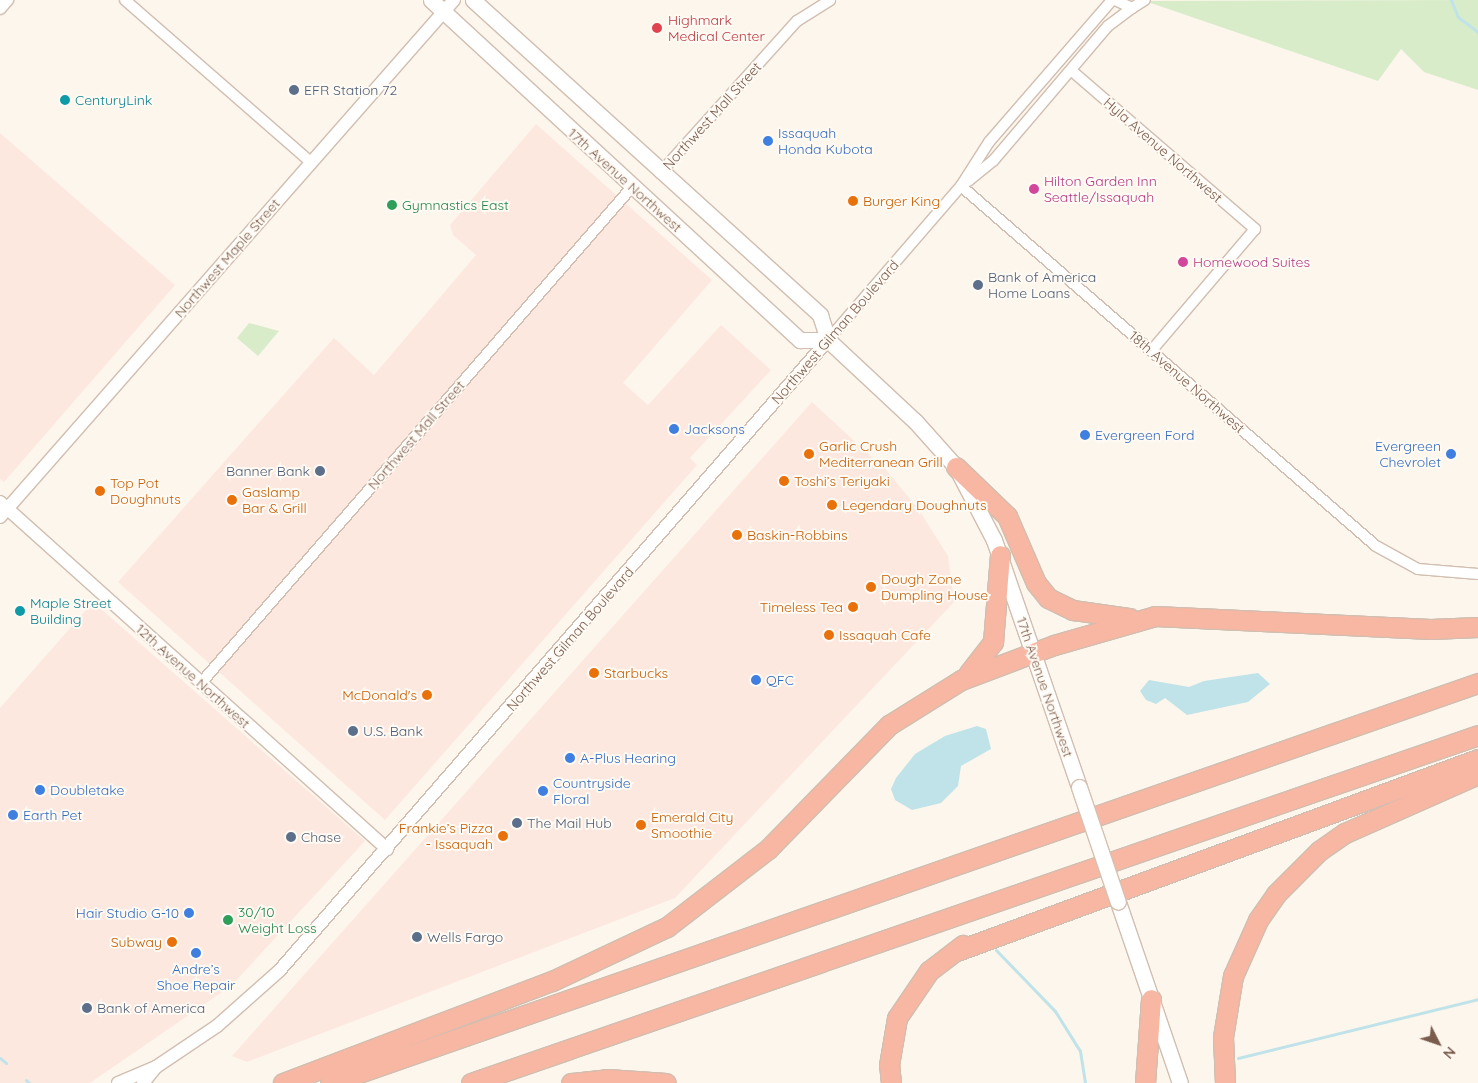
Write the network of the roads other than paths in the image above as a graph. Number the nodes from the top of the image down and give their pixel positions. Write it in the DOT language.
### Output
graph roads {
  1 [pos="7,0"];
  2 [pos="125,0"];
  3 [pos="431,0"];
  4 [pos="454,0"];
  5 [pos="473,0"];
  6 [pos="830,0"];
  7 [pos="1114,0"];
  8 [pos="1146,0"];
  9 [pos="0,8"];
  10 [pos="1132,8"];
  11 [pos="443,12"];
  12 [pos="1072,71"];
  13 [pos="311,162"];
  14 [pos="660,173"];
  15 [pos="962,186"];
  16 [pos="632,187"];
  17 [pos="828,340"];
  18 [pos="1150,351"];
  19 [pos="956,467"];
  20 [pos="2,509"];
  21 [pos="1000,555"];
  22 [pos="1478,574"];
  23 [pos="1135,619"];
  24 [pos="1478,627"];
  25 [pos="1033,653"];
  26 [pos="961,680"];
  27 [pos="201,683"];
  28 [pos="1478,683"];
  29 [pos="1478,735"];
  30 [pos="1478,759"];
  31 [pos="1478,774"];
  32 [pos="387,849"];
  33 [pos="1151,999"];
  34 [pos="156,1067"];
  35 [pos="118,1083"];
  36 [pos="143,1083"];
  37 [pos="282,1083"];
  38 [pos="330,1083"];
  39 [pos="471,1083"];
  40 [pos="571,1083"];
  41 [pos="666,1083"];
  42 [pos="891,1083"];
  43 [pos="1145,1083"];
  44 [pos="1180,1083"];
  45 [pos="1225,1083"];
  1 -- 9 [label="street"];
  2 -- 13 [label="street"];
  3 -- 11 [label="main road, 17th Avenue Northwest"];
  4 -- 11 [label="street, Northwest Maple Street"];
  5 -- 14 [label="main road, 17th Avenue Northwest"];
  6 -- 14 [label="street, Northwest Mall Street"];
  7 -- 10 [label="street"];
  7 -- 15 [label="street, Northwest Gilman Boulevard"];
  8 -- 10 [label="street, Northwest Gilman Boulevard"];
  10 -- 12 [label="street, Northwest Gilman Boulevard"];
  11 -- 13 [label="street, Northwest Maple Street"];
  11 -- 16 [label="main road, 17th Avenue Northwest"];
  12 -- 15 [label="street, Northwest Gilman Boulevard"];
  12 -- 18 [label="street, Hyla Avenue Northwest"];
  13 -- 20 [label="street, Northwest Maple Street"];
  14 -- 17 [label="main road, 17th Avenue Northwest"];
  15 -- 17 [label="street, Northwest Gilman Boulevard"];
  15 -- 18 [label="street, 18th Avenue Northwest"];
  16 -- 17 [label="main road, 17th Avenue Northwest"];
  16 -- 27 [label="street, Northwest Mall Street"];
  17 -- 19 [label="main road, 17th Avenue Northwest"];
  17 -- 32 [label="street, Northwest Gilman Boulevard"];
  18 -- 22 [label="street, 18th Avenue Northwest"];
  19 -- 21 [label="main road, 17th Avenue Northwest"];
  19 -- 23 [label="highway"];
  20 -- 27 [label="street, 12th Avenue Northwest"];
  21 -- 25 [label="main road, 17th Avenue Northwest"];
  21 -- 26 [label="highway"];
  23 -- 24 [label="highway"];
  23 -- 25 [label="highway"];
  25 -- 26 [label="highway"];
  25 -- 33 [label="main road, 17th Avenue Northwest, bridge"];
  26 -- 37 [label="highway"];
  27 -- 32 [label="street, 12th Avenue Northwest"];
  28 -- 38 [label="highway"];
  29 -- 39 [label="highway"];
  30 -- 42 [label="highway"];
  31 -- 45 [label="highway"];
  32 -- 34 [label="street, Northwest Gilman Boulevard"];
  33 -- 43 [label="highway"];
  33 -- 44 [label="main road, 17th Avenue Northwest"];
  34 -- 35 [label="street, Northwest Gilman Boulevard"];
  34 -- 36 [label="street, Northwest Gilman Boulevard"];
  40 -- 41 [label="highway"];
}
